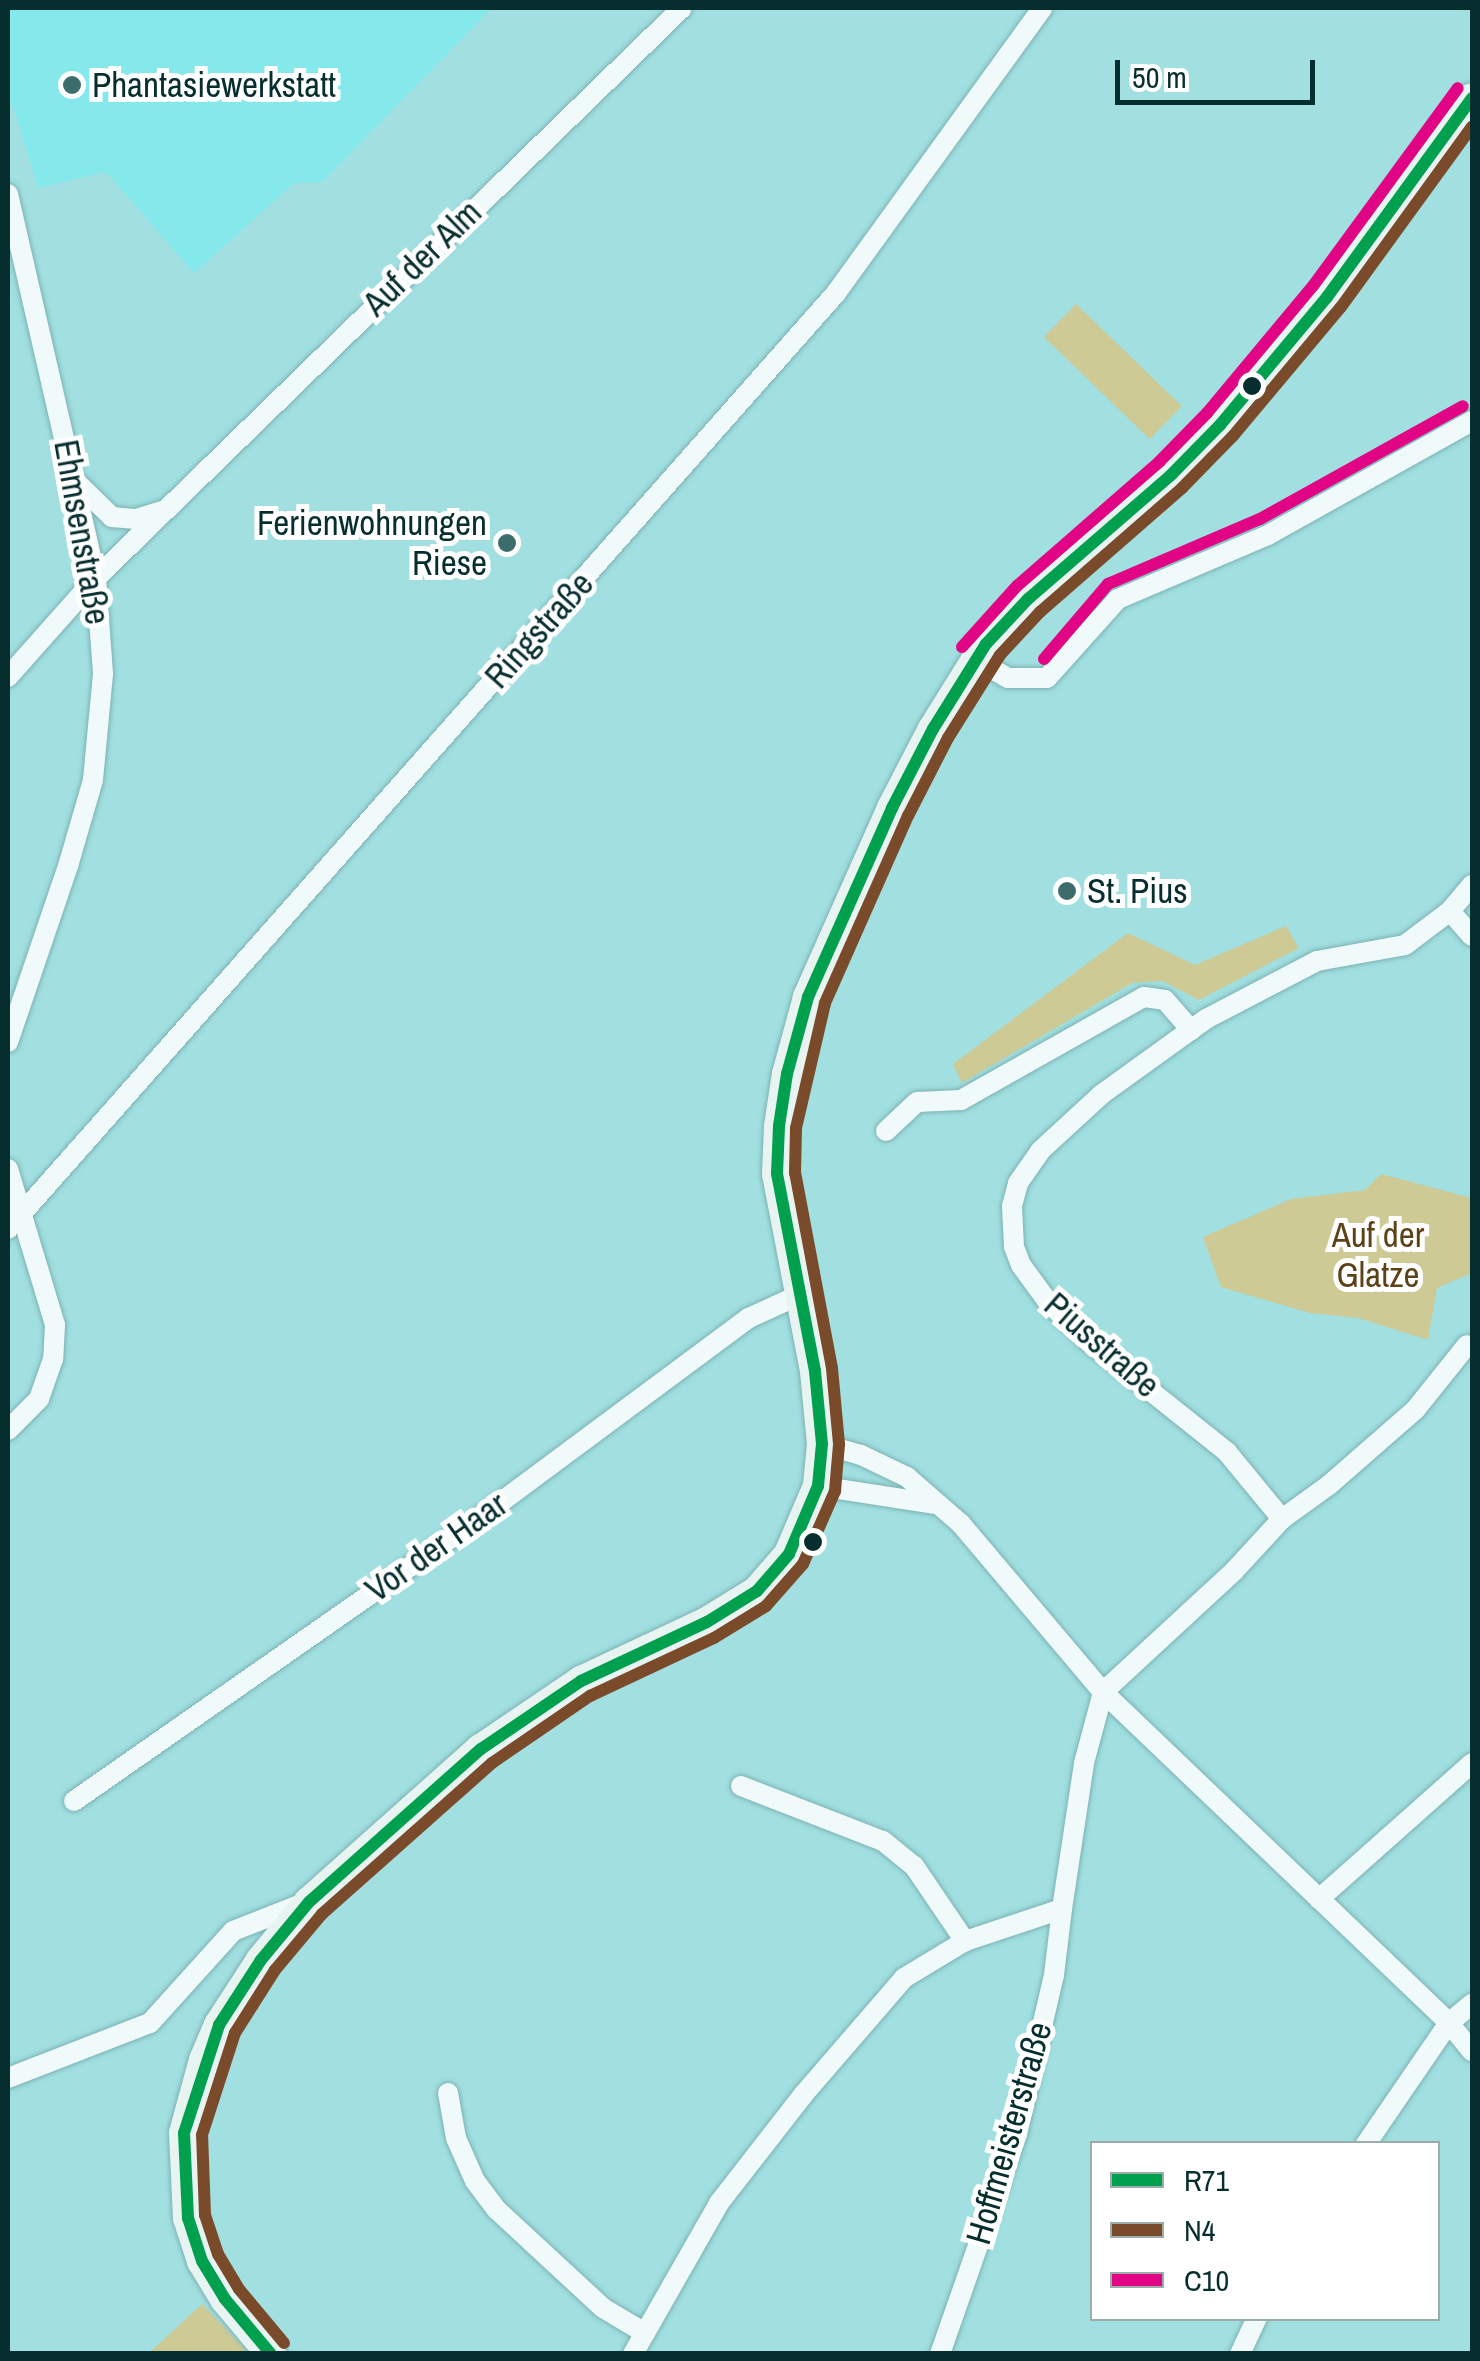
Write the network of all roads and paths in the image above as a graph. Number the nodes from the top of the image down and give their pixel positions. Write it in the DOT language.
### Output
graph roads {
  1 [pos="682,8"];
  2 [pos="1042,8"];
  3 [pos="1472,98"];
  4 [pos="8,194"];
  5 [pos="1472,421"];
  6 [pos="74,478"];
  7 [pos="165,511"];
  8 [pos="96,578"];
  9 [pos="975,660"];
  10 [pos="8,678"];
  11 [pos="1472,885"];
  12 [pos="1450,911"];
  13 [pos="1472,936"];
  14 [pos="1191,1030"];
  15 [pos="8,1042"];
  16 [pos="886,1131"];
  17 [pos="8,1169"];
  18 [pos="15,1221"];
  19 [pos="798,1294"];
  20 [pos="1467,1345"];
  21 [pos="8,1430"];
  22 [pos="822,1444"];
  23 [pos="818,1486"];
  24 [pos="936,1504"];
  25 [pos="1282,1519"];
  26 [pos="1103,1692"];
  27 [pos="1472,1763"];
  28 [pos="741,1786"];
  29 [pos="74,1801"];
  30 [pos="1320,1900"];
  31 [pos="309,1902"];
  32 [pos="1062,1909"];
  33 [pos="965,1941"];
  34 [pos="1472,2004"];
  35 [pos="1449,2023"];
  36 [pos="1472,2051"];
  37 [pos="8,2078"];
  38 [pos="448,2093"];
  39 [pos="1368,2141"];
  40 [pos="1256,2321"];
  41 [pos="645,2333"];
  42 [pos="271,2354"];
  43 [pos="633,2354"];
  44 [pos="940,2354"];
  45 [pos="1240,2354"];
  1 -- 7 [label="street, Auf der Alm"];
  2 -- 18 [label="street, Ringstraße"];
  3 -- 9 [label="street"];
  4 -- 6 [label="street, Ehmsenstraße"];
  5 -- 9 [label="street"];
  6 -- 7 [label="street"];
  6 -- 8 [label="street, Ehmsenstraße"];
  7 -- 8 [label="street, Auf der Alm"];
  8 -- 10 [label="street, Auf der Alm"];
  8 -- 15 [label="street, Ehmsenstraße"];
  9 -- 19 [label="street"];
  11 -- 12 [label="street, Piusstraße"];
  12 -- 13 [label="street"];
  12 -- 14 [label="street, Piusstraße"];
  14 -- 16 [label="street"];
  14 -- 25 [label="street, Piusstraße"];
  17 -- 18 [label="street"];
  18 -- 21 [label="street"];
  19 -- 22 [label="street"];
  19 -- 29 [label="street, Vor der Haar"];
  20 -- 25 [label="street"];
  22 -- 23 [label="street"];
  22 -- 24 [label="street"];
  23 -- 24 [label="street"];
  23 -- 31 [label="street"];
  24 -- 26 [label="street"];
  25 -- 26 [label="street"];
  26 -- 30 [label="street"];
  26 -- 32 [label="street, Hoffmeisterstraße"];
  27 -- 30 [label="street"];
  28 -- 33 [label="street"];
  30 -- 35 [label="street"];
  31 -- 37 [label="street"];
  31 -- 42 [label="street"];
  32 -- 33 [label="street"];
  32 -- 44 [label="street, Hoffmeisterstraße"];
  33 -- 41 [label="street"];
  34 -- 35 [label="street"];
  35 -- 36 [label="street"];
  35 -- 39 [label="street"];
  38 -- 41 [label="street"];
  40 -- 45 [label="street"];
  41 -- 43 [label="street"];
}
